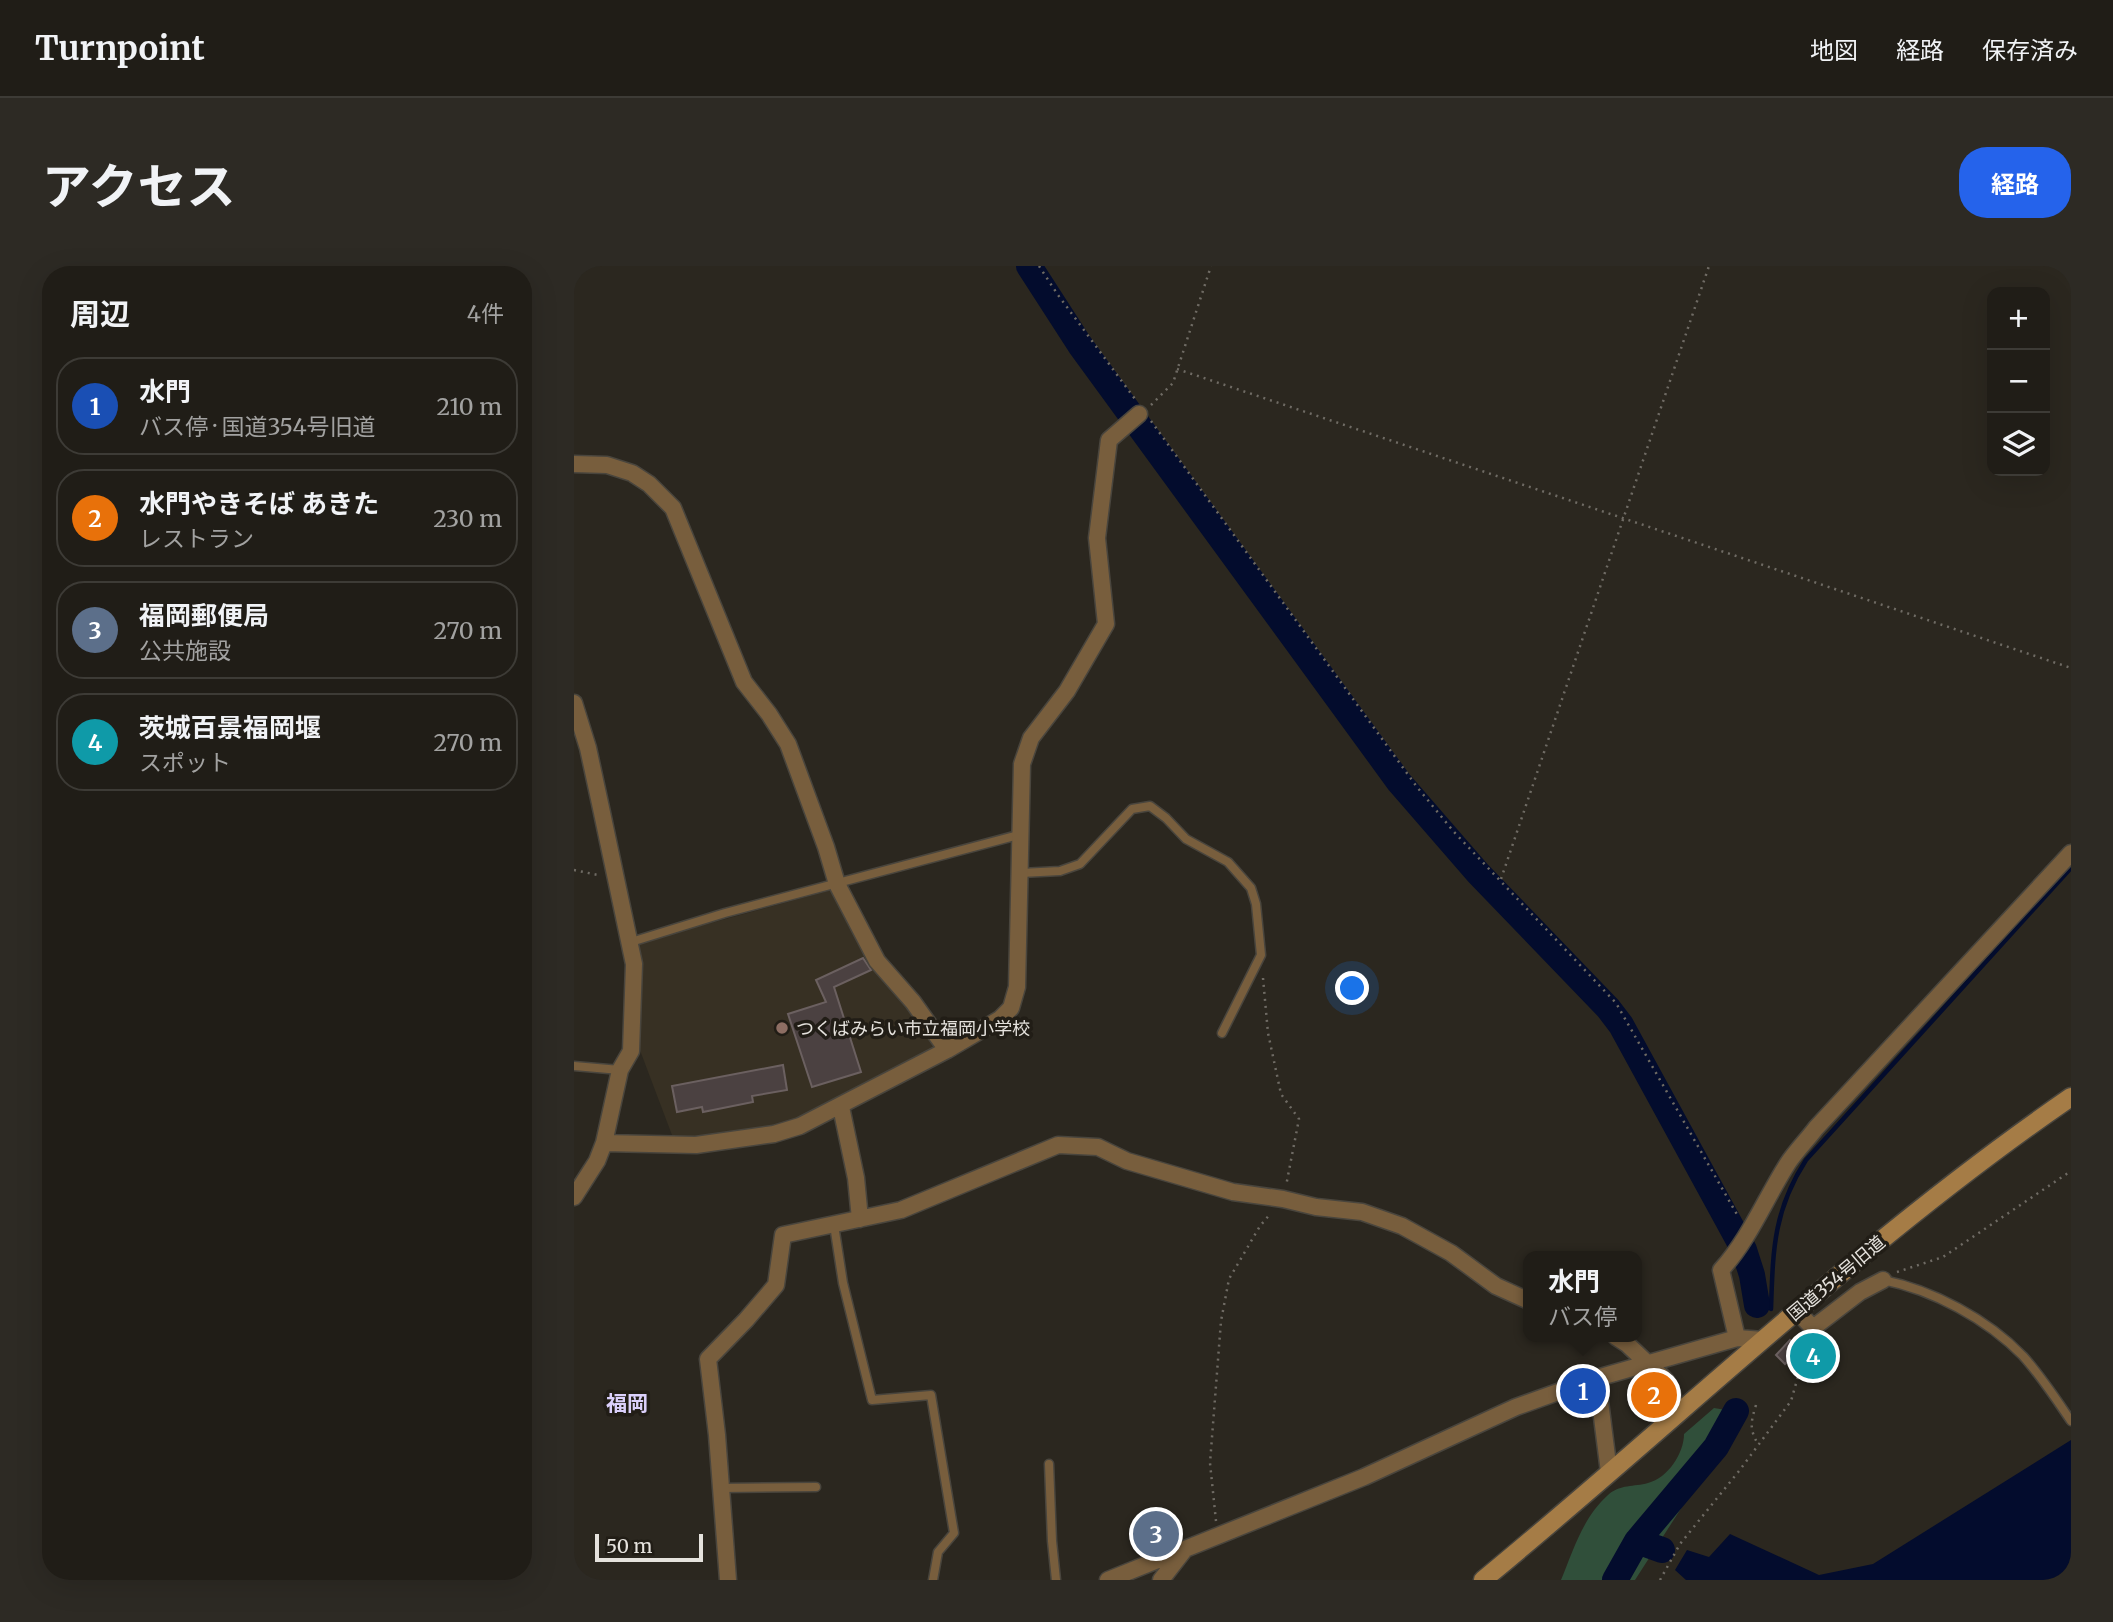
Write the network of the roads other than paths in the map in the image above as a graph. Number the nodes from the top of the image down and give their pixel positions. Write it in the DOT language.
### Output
graph roads {
  1 [pos="1137,416"];
  2 [pos="574,464"];
  3 [pos="574,703"];
  4 [pos="1022,834"];
  5 [pos="2071,853"];
  6 [pos="1021,873"];
  7 [pos="837,884"];
  8 [pos="631,942"];
  9 [pos="1222,1033"];
  10 [pos="947,1050"];
  11 [pos="574,1066"];
  12 [pos="620,1070"];
  13 [pos="2071,1097"];
  14 [pos="841,1107"];
  15 [pos="604,1143"];
  16 [pos="574,1197"];
  17 [pos="859,1219"];
  18 [pos="834,1225"];
  19 [pos="1883,1280"];
  20 [pos="1523,1298"];
  21 [pos="1797,1311"];
  22 [pos="1737,1338"];
  23 [pos="1763,1340"];
  24 [pos="1624,1342"];
  25 [pos="1646,1362"];
  26 [pos="1597,1378"];
  27 [pos="1680,1410"];
  28 [pos="2071,1421"];
  29 [pos="1049,1464"];
  30 [pos="1609,1472"];
  31 [pos="816,1487"];
  32 [pos="721,1488"];
  33 [pos="1185,1549"];
  34 [pos="728,1580"];
  35 [pos="933,1580"];
  36 [pos="1056,1580"];
  37 [pos="1108,1580"];
  38 [pos="1161,1580"];
  39 [pos="1483,1580"];
  1 -- 4 [label="street"];
  2 -- 7 [label="street"];
  3 -- 8 [label="street"];
  4 -- 6 [label="street"];
  4 -- 7 [label="lane"];
  5 -- 22 [label="street"];
  6 -- 9 [label="lane"];
  6 -- 10 [label="street"];
  7 -- 8 [label="lane"];
  7 -- 10 [label="street"];
  8 -- 12 [label="street"];
  10 -- 14 [label="street"];
  11 -- 12 [label="lane"];
  12 -- 15 [label="street"];
  13 -- 21 [label="street, 国道354号旧道"];
  14 -- 15 [label="street"];
  14 -- 17 [label="street"];
  15 -- 16 [label="street"];
  17 -- 18 [label="street"];
  17 -- 20 [label="street"];
  18 -- 32 [label="street"];
  18 -- 35 [label="lane"];
  19 -- 21 [label="street"];
  19 -- 28 [label="lane"];
  21 -- 23 [label="street, 国道354号旧道"];
  22 -- 23 [label="street"];
  22 -- 25 [label="street"];
  23 -- 27 [label="street, 国道354号旧道"];
  24 -- 25 [label="street"];
  25 -- 26 [label="street"];
  25 -- 27 [label="lane"];
  26 -- 30 [label="street"];
  26 -- 33 [label="street"];
  27 -- 30 [label="street, 国道354号旧道"];
  29 -- 36 [label="lane"];
  30 -- 39 [label="street, 国道354号旧道"];
  31 -- 32 [label="lane"];
  32 -- 34 [label="street"];
  33 -- 37 [label="street"];
  33 -- 38 [label="street"];
}
